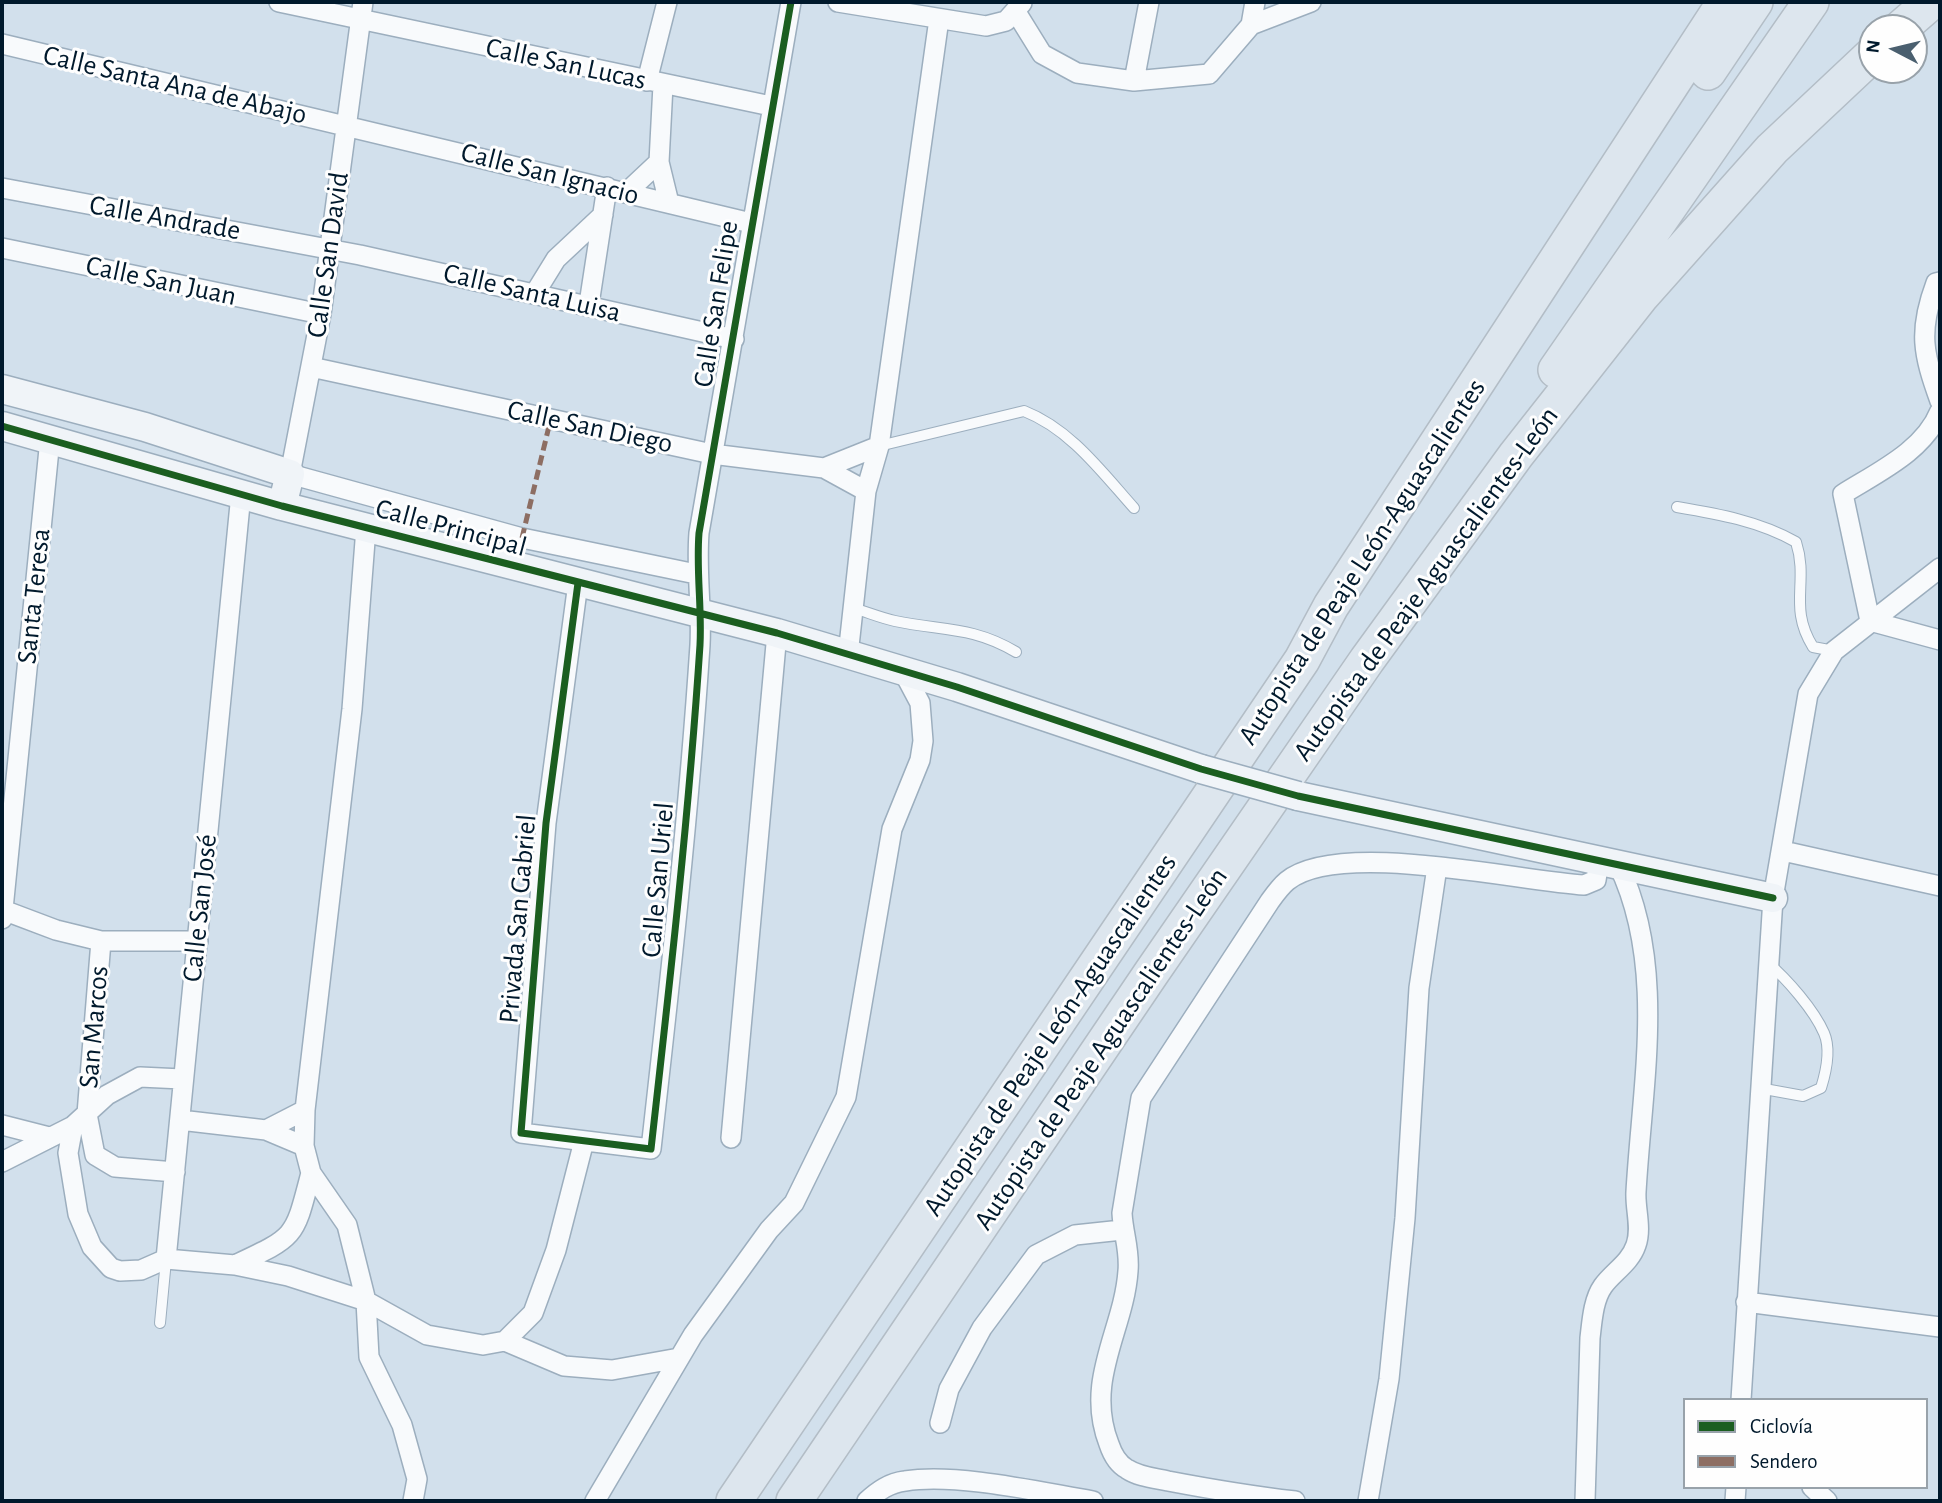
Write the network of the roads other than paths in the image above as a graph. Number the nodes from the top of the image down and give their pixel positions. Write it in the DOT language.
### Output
graph roads {
  1 [pos="279,2"];
  2 [pos="667,2"];
  3 [pos="791,2"];
  4 [pos="838,2"];
  5 [pos="1149,2"];
  6 [pos="1255,2"];
  7 [pos="1311,2"];
  8 [pos="1725,2"];
  9 [pos="1755,2"];
  10 [pos="1811,2"];
  11 [pos="1931,2"];
  12 [pos="1020,7"];
  13 [pos="906,8"];
  14 [pos="362,10"];
  15 [pos="1917,14"];
  16 [pos="939,19"];
  17 [pos="1251,25"];
  18 [pos="2,44"];
  19 [pos="1858,68"];
  20 [pos="1133,81"];
  21 [pos="655,83"];
  22 [pos="771,106"];
  23 [pos="348,125"];
  24 [pos="659,162"];
  25 [pos="607,187"];
  26 [pos="2,188"];
  27 [pos="627,192"];
  28 [pos="669,202"];
  29 [pos="603,215"];
  30 [pos="751,223"];
  31 [pos="2,247"];
  32 [pos="329,248"];
  33 [pos="1940,282"];
  34 [pos="534,293"];
  35 [pos="589,304"];
  36 [pos="321,314"];
  37 [pos="734,339"];
  38 [pos="311,367"];
  39 [pos="2,389"];
  40 [pos="1940,401"];
  41 [pos="1940,411"];
  42 [pos="2,426"];
  43 [pos="50,439"];
  44 [pos="879,446"];
  45 [pos="712,454"];
  46 [pos="824,468"];
  47 [pos="290,474"];
  48 [pos="866,491"];
  49 [pos="241,494"];
  50 [pos="282,506"];
  51 [pos="1677,507"];
  52 [pos="1133,508"];
  53 [pos="366,528"];
  54 [pos="1940,568"];
  55 [pos="696,574"];
  56 [pos="578,583"];
  57 [pos="853,608"];
  58 [pos="700,614"];
  59 [pos="1870,621"];
  60 [pos="777,633"];
  61 [pos="1940,640"];
  62 [pos="1016,652"];
  63 [pos="1835,652"];
  64 [pos="848,655"];
  65 [pos="1302,660"];
  66 [pos="1367,660"];
  67 [pos="897,669"];
  68 [pos="1783,851"];
  69 [pos="1608,863"];
  70 [pos="1437,867"];
  71 [pos="1940,886"];
  72 [pos="1773,898"];
  73 [pos="2,910"];
  74 [pos="2,919"];
  75 [pos="101,941"];
  76 [pos="198,941"];
  77 [pos="1768,963"];
  78 [pos="182,1079"];
  79 [pos="1759,1088"];
  80 [pos="305,1110"];
  81 [pos="80,1120"];
  82 [pos="180,1120"];
  83 [pos="2,1125"];
  84 [pos="266,1130"];
  85 [pos="49,1137"];
  86 [pos="732,1138"];
  87 [pos="584,1141"];
  88 [pos="304,1146"];
  89 [pos="2,1162"];
  90 [pos="175,1172"];
  91 [pos="311,1173"];
  92 [pos="1122,1230"];
  93 [pos="166,1259"];
  94 [pos="235,1265"];
  95 [pos="366,1301"];
  96 [pos="1746,1302"];
  97 [pos="160,1323"];
  98 [pos="1940,1327"];
  99 [pos="505,1341"];
  100 [pos="679,1358"];
  101 [pos="1741,1398"];
  102 [pos="940,1423"];
  103 [pos="1814,1489"];
  104 [pos="1207,1495"];
  105 [pos="413,1501"];
  106 [pos="595,1501"];
  107 [pos="734,1501"];
  108 [pos="794,1501"];
  109 [pos="867,1501"];
  110 [pos="1093,1501"];
  111 [pos="1295,1501"];
  112 [pos="1368,1501"];
  113 [pos="1585,1501"];
  114 [pos="1827,1501"];
  1 -- 14 [label="street, Calle San Lucas"];
  2 -- 21 [label="street"];
  3 -- 22 [label="street, Calle San Felipe"];
  4 -- 13 [label="street"];
  5 -- 20 [label="street"];
  6 -- 17 [label="street"];
  7 -- 17 [label="street"];
  8 -- 65 [label="highway, Autopista de Peaje León-Aguascalientes"];
  9 -- 65 [label="highway"];
  10 -- 66 [label="highway"];
  11 -- 15 [label="highway"];
  12 -- 16 [label="street"];
  12 -- 20 [label="street"];
  13 -- 16 [label="street"];
  14 -- 21 [label="street, Calle San Lucas"];
  14 -- 23 [label="street, Calle San David"];
  16 -- 44 [label="street"];
  17 -- 20 [label="street"];
  18 -- 23 [label="street, Calle Santa Ana de Abajo"];
  19 -- 66 [label="highway, Autopista de Peaje Aguascalientes-León"];
  21 -- 22 [label="street, Calle San Lucas"];
  21 -- 24 [label="street"];
  22 -- 30 [label="street, Calle San Felipe"];
  23 -- 25 [label="street, Calle San Ignacio"];
  23 -- 32 [label="street, Calle San David"];
  24 -- 27 [label="street"];
  24 -- 28 [label="street"];
  25 -- 27 [label="street, Calle San Ignacio"];
  25 -- 29 [label="street"];
  26 -- 32 [label="street, Calle Andrade"];
  27 -- 28 [label="street, Calle San Ignacio"];
  28 -- 30 [label="street, Calle San Ignacio"];
  29 -- 34 [label="street"];
  29 -- 35 [label="street"];
  30 -- 37 [label="street, Calle San Felipe"];
  31 -- 36 [label="street, Calle San Juan"];
  32 -- 34 [label="street, Calle Santa Luisa"];
  32 -- 36 [label="street, Calle San David"];
  33 -- 40 [label="street"];
  34 -- 35 [label="street, Calle Santa Luisa"];
  35 -- 37 [label="street, Calle Santa Luisa"];
  36 -- 38 [label="street, Calle San David"];
  37 -- 45 [label="street, Calle San Felipe"];
  38 -- 45 [label="street, Calle San Diego"];
  38 -- 47 [label="street, Calle San David"];
  39 -- 47 [label="street"];
  41 -- 59 [label="street"];
  42 -- 43 [label="street, Calle Principal"];
  43 -- 49 [label="street, Calle Principal"];
  43 -- 73 [label="street, Santa Teresa"];
  44 -- 46 [label="street"];
  44 -- 48 [label="street"];
  44 -- 52 [label="lane"];
  45 -- 46 [label="street, Calle San Diego"];
  45 -- 55 [label="street, Calle San Felipe"];
  46 -- 48 [label="street, Calle San Diego"];
  47 -- 50 [label="street, Calle San David"];
  47 -- 55 [label="street"];
  48 -- 57 [label="street"];
  49 -- 50 [label="street, Calle Principal"];
  49 -- 76 [label="street, Calle San José"];
  50 -- 53 [label="street, Calle Principal"];
  51 -- 63 [label="lane"];
  53 -- 56 [label="street, Calle Principal"];
  53 -- 80 [label="street"];
  54 -- 59 [label="street"];
  55 -- 58 [label="street, Calle San Felipe"];
  56 -- 58 [label="street, Calle Principal"];
  56 -- 87 [label="street, Privada San Gabriel"];
  57 -- 62 [label="lane"];
  57 -- 64 [label="street"];
  58 -- 60 [label="street, Calle Principal"];
  58 -- 87 [label="street, Calle San Uriel"];
  59 -- 61 [label="street"];
  59 -- 63 [label="street"];
  60 -- 64 [label="street, Calle Principal"];
  60 -- 86 [label="street"];
  63 -- 68 [label="street"];
  64 -- 67 [label="street, Calle Principal"];
  65 -- 107 [label="highway, Autopista de Peaje León-Aguascalientes"];
  66 -- 108 [label="highway, Autopista de Peaje Aguascalientes-León"];
  67 -- 69 [label="street, Calle Principal, bridge"];
  67 -- 100 [label="street"];
  68 -- 71 [label="street"];
  68 -- 72 [label="street"];
  69 -- 70 [label="street"];
  69 -- 72 [label="street, Calle Principal"];
  69 -- 113 [label="street"];
  70 -- 92 [label="street"];
  70 -- 112 [label="street"];
  72 -- 77 [label="street"];
  73 -- 74 [label="street, Santa Teresa"];
  73 -- 75 [label="street"];
  75 -- 76 [label="street"];
  75 -- 81 [label="street, San Marcos"];
  76 -- 78 [label="street, Calle San José"];
  77 -- 79 [label="street"];
  77 -- 79 [label="lane"];
  78 -- 81 [label="street"];
  78 -- 82 [label="street, Calle San José"];
  79 -- 96 [label="street"];
  80 -- 84 [label="street"];
  80 -- 88 [label="street"];
  81 -- 85 [label="street"];
  81 -- 90 [label="street"];
  81 -- 93 [label="street"];
  82 -- 84 [label="street"];
  82 -- 90 [label="street, Calle San José"];
  83 -- 85 [label="street"];
  84 -- 88 [label="street"];
  85 -- 89 [label="street"];
  87 -- 99 [label="street"];
  88 -- 91 [label="street"];
  90 -- 93 [label="street, Calle San José"];
  91 -- 94 [label="street"];
  91 -- 95 [label="street"];
  92 -- 102 [label="street"];
  92 -- 104 [label="street"];
  93 -- 94 [label="street"];
  93 -- 97 [label="lane, Calle San José"];
  94 -- 95 [label="street"];
  95 -- 99 [label="street"];
  95 -- 105 [label="street"];
  96 -- 98 [label="street"];
  96 -- 101 [label="street"];
  99 -- 100 [label="street"];
  100 -- 106 [label="street"];
  103 -- 114 [label="street"];
  104 -- 111 [label="street"];
  109 -- 110 [label="street"];
}
